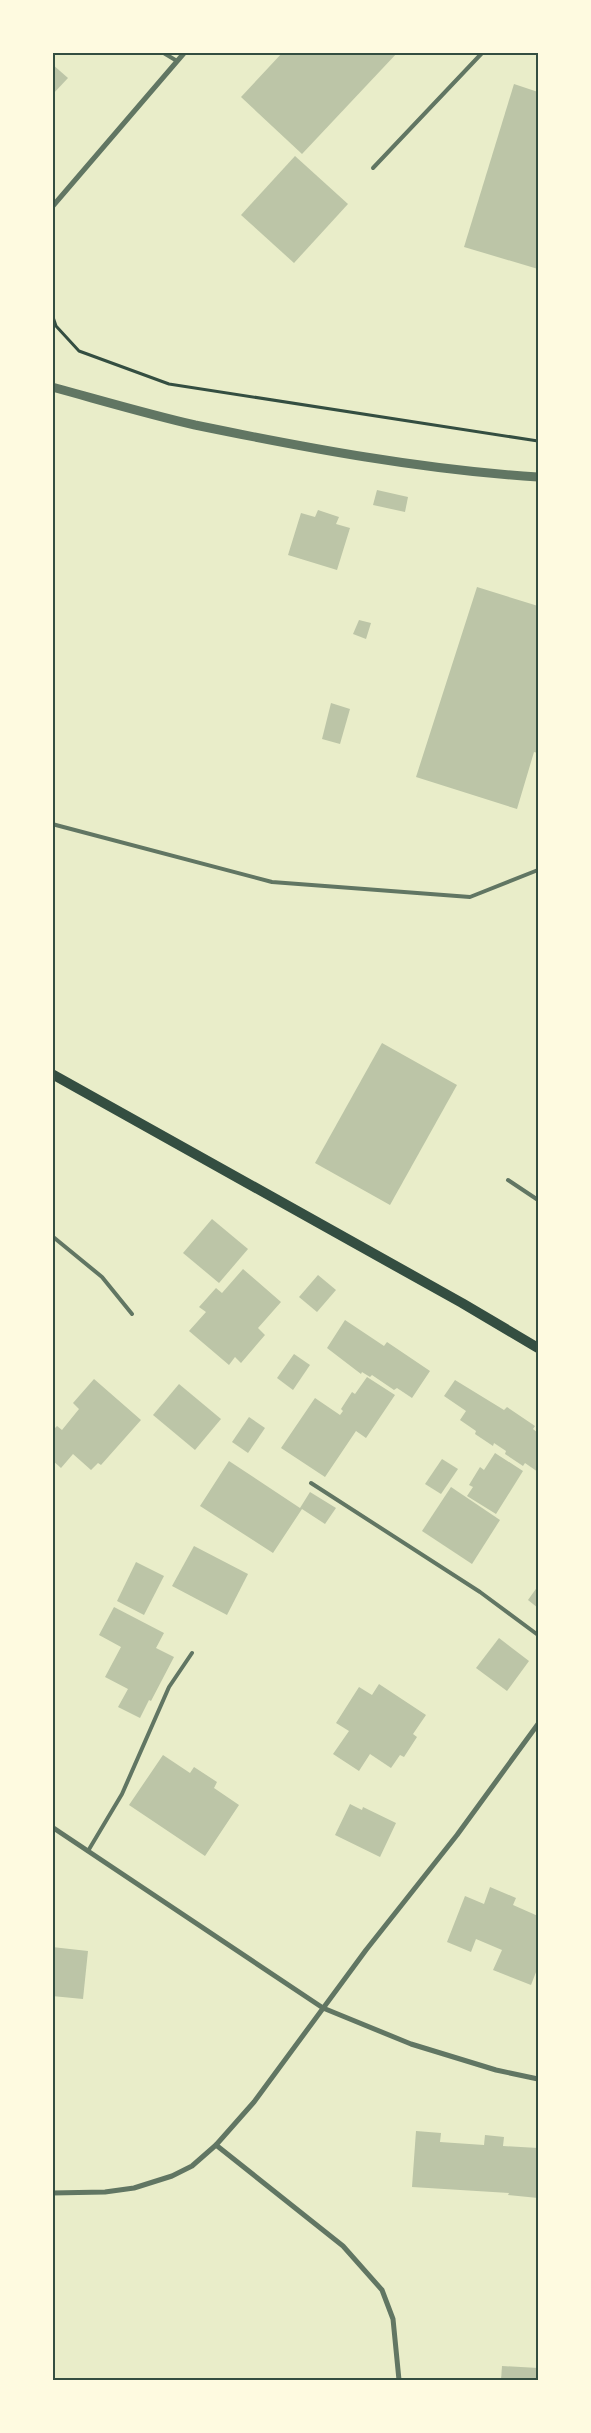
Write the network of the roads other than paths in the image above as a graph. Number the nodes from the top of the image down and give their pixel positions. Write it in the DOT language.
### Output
graph roads {
  1 [pos="162,52"];
  2 [pos="185,52"];
  3 [pos="483,52"];
  4 [pos="177,61"];
  5 [pos="373,168"];
  6 [pos="52,207"];
  7 [pos="52,387"];
  8 [pos="538,478"];
  9 [pos="52,824"];
  10 [pos="538,870"];
  11 [pos="52,1074"];
  12 [pos="508,1180"];
  13 [pos="538,1200"];
  14 [pos="52,1236"];
  15 [pos="132,1314"];
  16 [pos="538,1348"];
  17 [pos="311,1483"];
  18 [pos="538,1635"];
  19 [pos="192,1653"];
  20 [pos="538,1724"];
  21 [pos="52,1827"];
  22 [pos="88,1851"];
  23 [pos="323,2008"];
  24 [pos="538,2080"];
  25 [pos="216,2144"];
  26 [pos="52,2193"];
  27 [pos="399,2380"];
  1 -- 4 [label="lane"];
  2 -- 4 [label="street"];
  3 -- 5 [label="lane"];
  4 -- 6 [label="street"];
  7 -- 8 [label="street"];
  9 -- 10 [label="lane"];
  11 -- 16 [label="main road"];
  12 -- 13 [label="lane"];
  14 -- 15 [label="lane"];
  17 -- 18 [label="lane"];
  19 -- 22 [label="lane"];
  20 -- 23 [label="street"];
  21 -- 22 [label="street"];
  22 -- 23 [label="street"];
  23 -- 24 [label="street"];
  23 -- 25 [label="street"];
  25 -- 26 [label="street"];
  25 -- 27 [label="street"];
}
